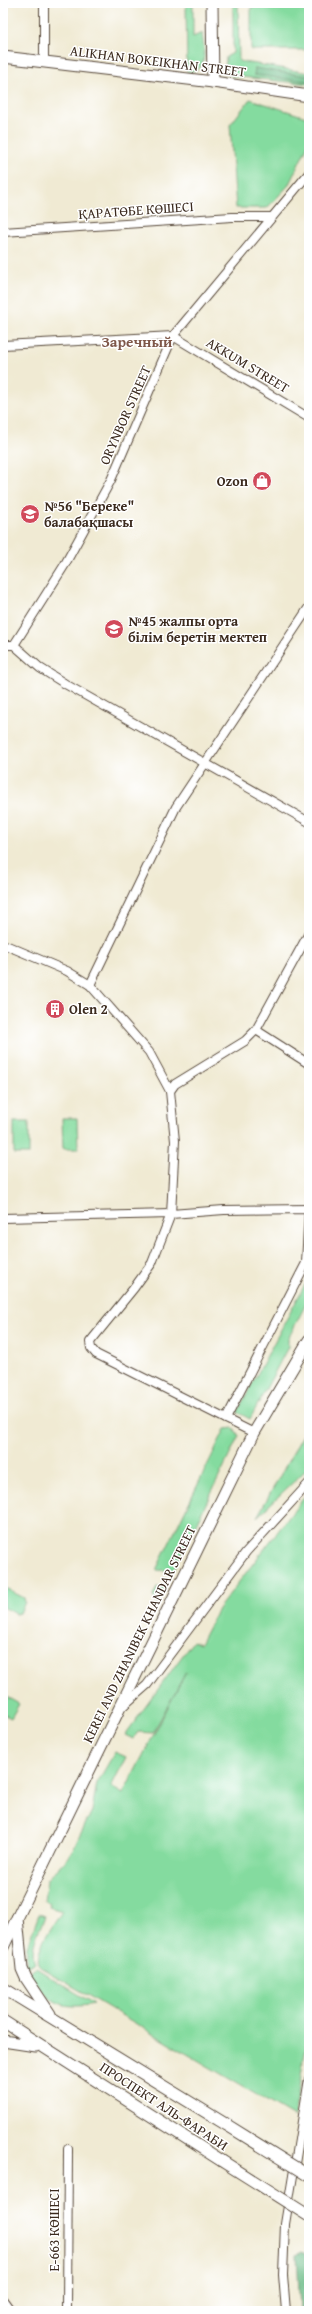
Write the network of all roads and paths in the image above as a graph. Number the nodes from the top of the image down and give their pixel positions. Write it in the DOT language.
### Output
graph roads {
  1 [pos="44,3"];
  2 [pos="212,3"];
  3 [pos="3,57"];
  4 [pos="44,61"];
  5 [pos="213,82"];
  6 [pos="309,96"];
  7 [pos="309,173"];
  8 [pos="272,217"];
  9 [pos="3,232"];
  10 [pos="173,336"];
  11 [pos="3,344"];
  12 [pos="309,418"];
  13 [pos="309,607"];
  14 [pos="3,645"];
  15 [pos="14,645"];
  16 [pos="206,763"];
  17 [pos="309,822"];
  18 [pos="309,933"];
  19 [pos="3,944"];
  20 [pos="90,985"];
  21 [pos="256,1030"];
  22 [pos="309,1064"];
  23 [pos="170,1091"];
  24 [pos="171,1214"];
  25 [pos="3,1218"];
  26 [pos="309,1340"];
  27 [pos="226,1419"];
  28 [pos="254,1433"];
  29 [pos="309,1483"];
  30 [pos="118,1710"];
  31 [pos="17,1915"];
  32 [pos="3,1922"];
  33 [pos="3,1947"];
  34 [pos="3,1988"];
  35 [pos="52,2018"];
  36 [pos="3,2021"];
  37 [pos="3,2041"];
  38 [pos="44,2048"];
  39 [pos="309,2079"];
  40 [pos="68,2149"];
  41 [pos="309,2176"];
  42 [pos="309,2216"];
  43 [pos="3,2300"];
  44 [pos="11,2311"];
  45 [pos="67,2311"];
  46 [pos="286,2311"];
  1 -- 4 [label="street"];
  2 -- 5 [label="main road"];
  3 -- 4 [label="main road, ALIKHAN BOKEIKHAN STREET"];
  4 -- 5 [label="main road, ALIKHAN BOKEIKHAN STREET"];
  5 -- 6 [label="main road, ALIKHAN BOKEIKHAN STREET"];
  7 -- 8 [label="street, ORYNBOR STREET"];
  8 -- 9 [label="street, ҚАРАТӨБЕ КӨШЕСІ"];
  8 -- 10 [label="street, ORYNBOR STREET"];
  10 -- 11 [label="street"];
  10 -- 12 [label="street, AKKUM STREET"];
  10 -- 15 [label="street, ORYNBOR STREET"];
  13 -- 16 [label="street"];
  14 -- 15 [label="street"];
  15 -- 16 [label="street"];
  16 -- 17 [label="street"];
  16 -- 20 [label="street"];
  18 -- 21 [label="street"];
  19 -- 20 [label="street"];
  20 -- 23 [label="street"];
  21 -- 22 [label="street"];
  21 -- 23 [label="street"];
  23 -- 24 [label="street"];
  24 -- 25 [label="street"];
  24 -- 27 [label="street"];
  24 -- 27 [label="street"];
  26 -- 28 [label="main road, KEREI AND ZHANIBEK KHANDAR STREET"];
  27 -- 28 [label="street"];
  28 -- 30 [label="main road, KEREI AND ZHANIBEK KHANDAR STREET"];
  29 -- 30 [label="street"];
  30 -- 31 [label="main road, KEREI AND ZHANIBEK KHANDAR STREET"];
  31 -- 32 [label="main road"];
  31 -- 33 [label="main road, KEREI AND ZHANIBEK KHANDAR STREET"];
  31 -- 35 [label="main road"];
  34 -- 35 [label="main road, ПРОСПЕКТ АЛЬ-ФАРАБИ"];
  35 -- 41 [label="main road, ПРОСПЕКТ АЛЬ-ФАРАБИ, bridge"];
  36 -- 38 [label="main road, ПРОСПЕКТ АЛЬ-ФАРАБИ"];
  37 -- 38 [label="main road"];
  38 -- 42 [label="main road, ПРОСПЕКТ АЛЬ-ФАРАБИ, bridge"];
  39 -- 46 [label="street"];
  40 -- 45 [label="street, Е-663 КӨШЕСІ"];
  43 -- 44 [label="street"];
}
